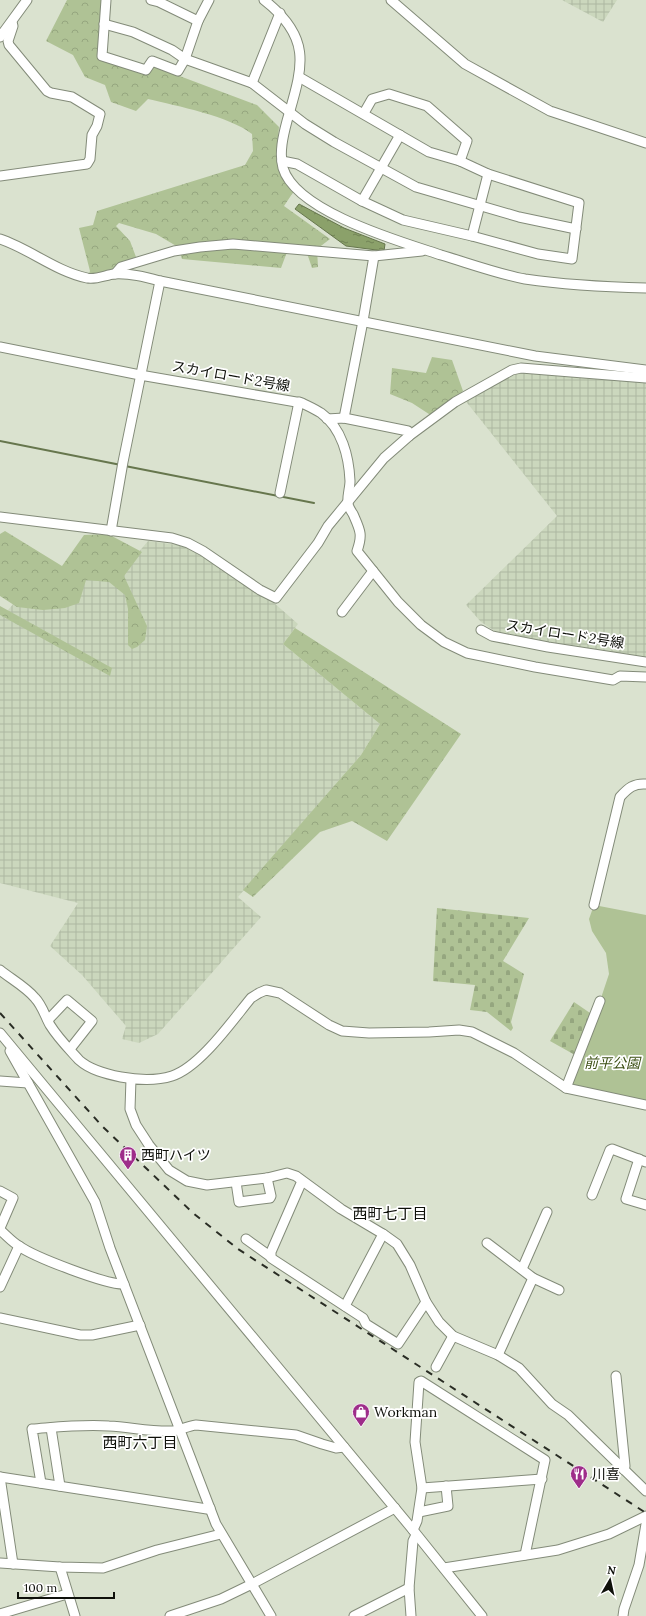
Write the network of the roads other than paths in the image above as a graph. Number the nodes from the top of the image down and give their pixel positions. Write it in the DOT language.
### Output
graph roads {
  1 [pos="27,0"];
  2 [pos="106,0"];
  3 [pos="151,0"];
  4 [pos="209,0"];
  5 [pos="264,0"];
  6 [pos="391,0"];
  7 [pos="280,13"];
  8 [pos="198,21"];
  9 [pos="12,22"];
  10 [pos="104,24"];
  11 [pos="0,37"];
  12 [pos="186,59"];
  13 [pos="299,77"];
  14 [pos="252,83"];
  15 [pos="289,113"];
  16 [pos="364,113"];
  17 [pos="400,135"];
  18 [pos="646,143"];
  19 [pos="282,161"];
  20 [pos="460,161"];
  21 [pos="381,167"];
  22 [pos="488,174"];
  23 [pos="0,176"];
  24 [pos="362,201"];
  25 [pos="479,206"];
  26 [pos="576,229"];
  27 [pos="472,236"];
  28 [pos="0,239"];
  29 [pos="428,250"];
  30 [pos="374,256"];
  31 [pos="116,274"];
  32 [pos="160,281"];
  33 [pos="646,288"];
  34 [pos="363,321"];
  35 [pos="0,346"];
  36 [pos="646,370"];
  37 [pos="140,375"];
  38 [pos="646,378"];
  39 [pos="299,402"];
  40 [pos="344,418"];
  41 [pos="327,419"];
  42 [pos="409,436"];
  43 [pos="280,493"];
  44 [pos="348,503"];
  45 [pos="0,517"];
  46 [pos="111,531"];
  47 [pos="373,571"];
  48 [pos="342,612"];
  49 [pos="481,630"];
  50 [pos="646,662"];
  51 [pos="646,677"];
  52 [pos="646,784"];
  53 [pos="594,905"];
  54 [pos="0,970"];
  55 [pos="600,1001"];
  56 [pos="48,1020"];
  57 [pos="1,1033"];
  58 [pos="70,1049"];
  59 [pos="131,1079"];
  60 [pos="0,1081"];
  61 [pos="28,1083"];
  62 [pos="566,1088"];
  63 [pos="646,1105"];
  64 [pos="642,1160"];
  65 [pos="267,1178"];
  66 [pos="302,1181"];
  67 [pos="236,1182"];
  68 [pos="0,1191"];
  69 [pos="592,1195"];
  70 [pos="646,1205"];
  71 [pos="547,1212"];
  72 [pos="0,1229"];
  73 [pos="383,1234"];
  74 [pos="246,1239"];
  75 [pos="487,1243"];
  76 [pos="19,1246"];
  77 [pos="271,1257"];
  78 [pos="522,1270"];
  79 [pos="533,1278"];
  80 [pos="124,1284"];
  81 [pos="0,1287"];
  82 [pos="559,1290"];
  83 [pos="426,1302"];
  84 [pos="345,1306"];
  85 [pos="0,1318"];
  86 [pos="140,1325"];
  87 [pos="452,1336"];
  88 [pos="498,1355"];
  89 [pos="436,1367"];
  90 [pos="616,1376"];
  91 [pos="51,1428"];
  92 [pos="180,1429"];
  93 [pos="344,1447"];
  94 [pos="624,1470"];
  95 [pos="0,1477"];
  96 [pos="542,1479"];
  97 [pos="41,1483"];
  98 [pos="60,1486"];
  99 [pos="446,1486"];
  100 [pos="422,1488"];
  101 [pos="646,1491"];
  102 [pos="210,1508"];
  103 [pos="395,1508"];
  104 [pos="419,1512"];
  105 [pos="645,1520"];
  106 [pos="414,1532"];
  107 [pos="221,1534"];
  108 [pos="526,1555"];
  109 [pos="0,1563"];
  110 [pos="13,1564"];
  111 [pos="60,1567"];
  112 [pos="444,1568"];
  113 [pos="252,1584"];
  114 [pos="409,1588"];
  115 [pos="67,1594"];
  116 [pos="0,1614"];
  117 [pos="75,1616"];
  118 [pos="170,1616"];
  119 [pos="271,1616"];
  120 [pos="354,1616"];
  121 [pos="411,1616"];
  122 [pos="482,1616"];
  123 [pos="623,1616"];
  1 -- 9 [label="street"];
  2 -- 10 [label="street"];
  3 -- 8 [label="street"];
  4 -- 8 [label="street"];
  5 -- 7 [label="street"];
  6 -- 18 [label="street"];
  7 -- 13 [label="street"];
  7 -- 14 [label="street"];
  8 -- 12 [label="street"];
  9 -- 11 [label="street"];
  9 -- 23 [label="street"];
  10 -- 12 [label="street"];
  10 -- 12 [label="street"];
  12 -- 14 [label="street"];
  13 -- 15 [label="street"];
  13 -- 16 [label="street"];
  14 -- 15 [label="street"];
  15 -- 19 [label="street"];
  15 -- 21 [label="street"];
  16 -- 17 [label="street"];
  16 -- 20 [label="street"];
  17 -- 20 [label="street"];
  17 -- 21 [label="street"];
  19 -- 24 [label="street"];
  19 -- 29 [label="street"];
  20 -- 22 [label="street"];
  21 -- 24 [label="street"];
  21 -- 25 [label="street"];
  22 -- 25 [label="street"];
  22 -- 26 [label="street"];
  24 -- 27 [label="street"];
  25 -- 26 [label="street"];
  25 -- 27 [label="street"];
  26 -- 27 [label="street"];
  28 -- 31 [label="street"];
  29 -- 30 [label="street"];
  29 -- 33 [label="street"];
  30 -- 31 [label="street"];
  30 -- 34 [label="street"];
  31 -- 32 [label="street"];
  32 -- 34 [label="street"];
  32 -- 37 [label="street"];
  34 -- 36 [label="street"];
  34 -- 40 [label="street"];
  35 -- 37 [label="street, スカイロード2号線"];
  37 -- 39 [label="street, スカイロード2号線"];
  37 -- 46 [label="street"];
  38 -- 42 [label="street"];
  39 -- 41 [label="street, スカイロード2号線"];
  39 -- 43 [label="street"];
  40 -- 41 [label="street"];
  40 -- 42 [label="street"];
  41 -- 44 [label="street, スカイロード2号線"];
  42 -- 44 [label="street"];
  44 -- 46 [label="street"];
  44 -- 47 [label="street"];
  45 -- 46 [label="street"];
  47 -- 48 [label="street"];
  47 -- 51 [label="street"];
  49 -- 50 [label="street, スカイロード2号線"];
  52 -- 53 [label="street"];
  54 -- 56 [label="street"];
  55 -- 62 [label="street"];
  56 -- 58 [label="street"];
  56 -- 58 [label="street"];
  57 -- 61 [label="street"];
  57 -- 93 [label="street"];
  58 -- 59 [label="street"];
  59 -- 62 [label="street"];
  59 -- 67 [label="street"];
  60 -- 61 [label="street"];
  61 -- 80 [label="street"];
  62 -- 63 [label="street"];
  64 -- 69 [label="street"];
  64 -- 70 [label="street"];
  65 -- 66 [label="street"];
  65 -- 67 [label="street"];
  65 -- 67 [label="street"];
  66 -- 73 [label="street"];
  66 -- 77 [label="street"];
  68 -- 72 [label="street"];
  71 -- 78 [label="street"];
  72 -- 76 [label="street"];
  73 -- 83 [label="street"];
  73 -- 84 [label="street"];
  74 -- 77 [label="street"];
  75 -- 78 [label="street"];
  76 -- 80 [label="street"];
  76 -- 81 [label="street"];
  77 -- 84 [label="street"];
  78 -- 79 [label="street"];
  79 -- 82 [label="street"];
  79 -- 88 [label="street"];
  80 -- 86 [label="street"];
  83 -- 84 [label="street"];
  83 -- 87 [label="street"];
  85 -- 86 [label="street"];
  86 -- 92 [label="street"];
  87 -- 88 [label="street"];
  87 -- 89 [label="street"];
  88 -- 94 [label="street"];
  90 -- 94 [label="street"];
  91 -- 92 [label="street"];
  91 -- 97 [label="street"];
  91 -- 98 [label="street"];
  92 -- 93 [label="street"];
  92 -- 102 [label="street"];
  93 -- 103 [label="street"];
  94 -- 101 [label="street"];
  95 -- 97 [label="street"];
  95 -- 110 [label="street"];
  96 -- 99 [label="street"];
  96 -- 100 [label="street"];
  96 -- 108 [label="street"];
  97 -- 98 [label="street"];
  98 -- 102 [label="street"];
  99 -- 100 [label="street"];
  99 -- 104 [label="street"];
  100 -- 104 [label="street"];
  102 -- 107 [label="street"];
  103 -- 106 [label="street"];
  103 -- 113 [label="street"];
  104 -- 106 [label="street"];
  105 -- 108 [label="street"];
  105 -- 123 [label="street"];
  106 -- 112 [label="street"];
  106 -- 114 [label="street"];
  107 -- 111 [label="street"];
  107 -- 113 [label="street"];
  108 -- 112 [label="street"];
  109 -- 110 [label="street"];
  110 -- 111 [label="street"];
  111 -- 115 [label="street"];
  112 -- 122 [label="street"];
  113 -- 118 [label="street"];
  113 -- 119 [label="street"];
  114 -- 120 [label="street"];
  114 -- 121 [label="street"];
  115 -- 116 [label="street"];
  115 -- 117 [label="street"];
}
